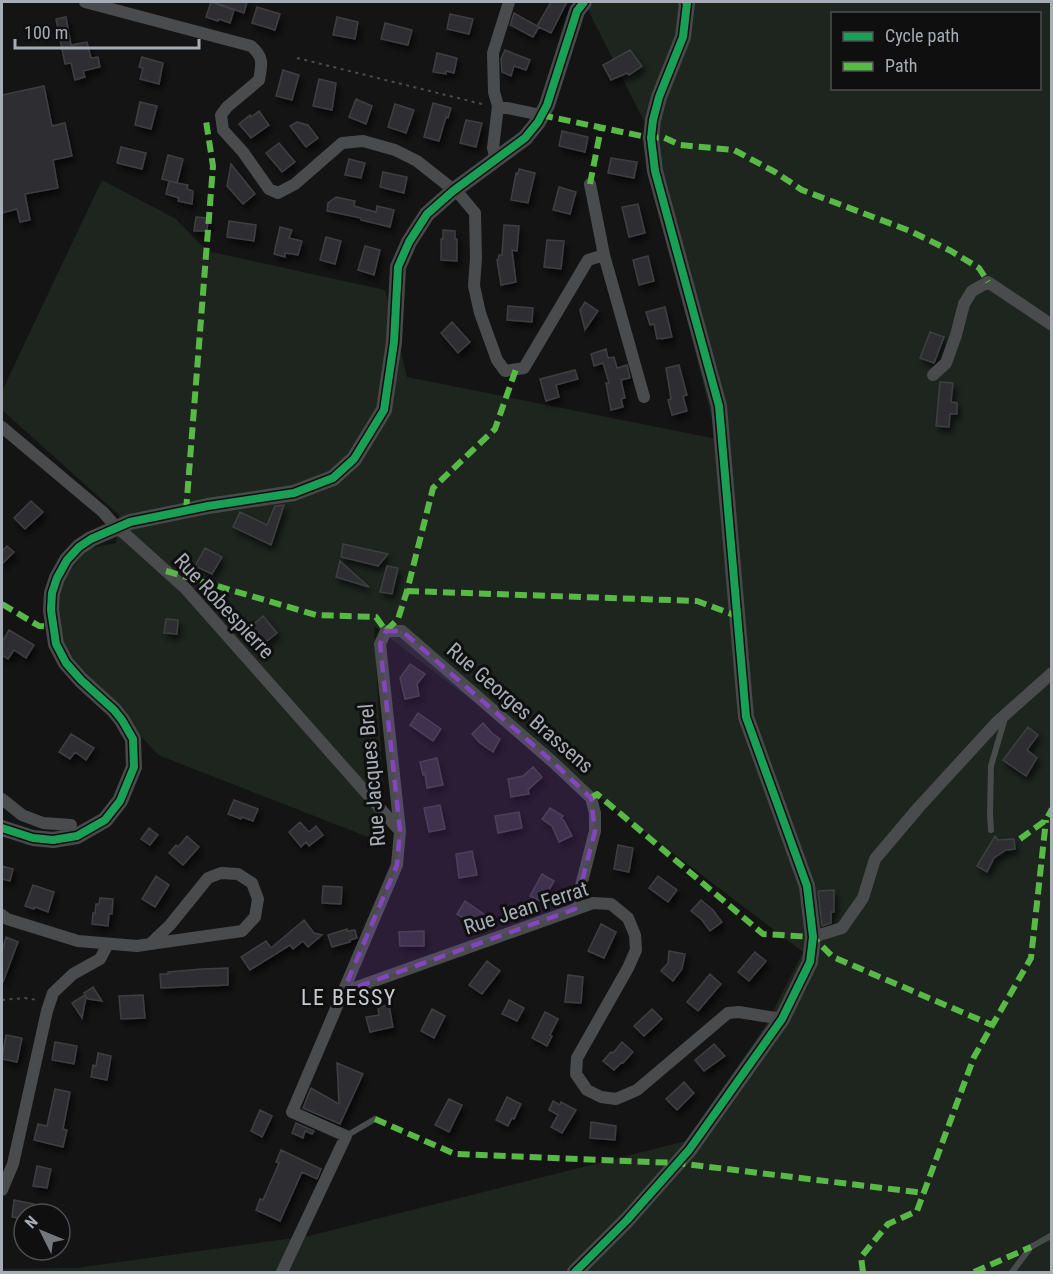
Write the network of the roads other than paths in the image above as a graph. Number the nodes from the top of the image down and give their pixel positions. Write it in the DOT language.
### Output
graph roads {
  1 [pos="85,2"];
  2 [pos="509,2"];
  3 [pos="584,2"];
  4 [pos="686,2"];
  5 [pos="498,106"];
  6 [pos="541,115"];
  7 [pos="496,161"];
  8 [pos="590,184"];
  9 [pos="453,191"];
  10 [pos="604,255"];
  11 [pos="1052,325"];
  12 [pos="933,375"];
  13 [pos="644,397"];
  14 [pos="2,427"];
  15 [pos="117,528"];
  16 [pos="387,631"];
  17 [pos="1052,673"];
  18 [pos="1005,714"];
  19 [pos="2,799"];
  20 [pos="72,825"];
  21 [pos="2,828"];
  22 [pos="991,830"];
  23 [pos="400,831"];
  24 [pos="575,909"];
  25 [pos="2,915"];
  26 [pos="813,937"];
  27 [pos="108,944"];
  28 [pos="150,944"];
  29 [pos="343,992"];
  30 [pos="782,1019"];
  31 [pos="375,1119"];
  32 [pos="346,1136"];
  33 [pos="2,1190"];
  34 [pos="1052,1235"];
  35 [pos="282,1272"];
  36 [pos="575,1272"];
  37 [pos="1012,1272"];
  1 -- 9 [label="street"];
  2 -- 5 [label="street"];
  3 -- 6 [label="street"];
  4 -- 26 [label="street"];
  5 -- 6 [label="street"];
  5 -- 7 [label="street"];
  6 -- 7 [label="street"];
  7 -- 9 [label="street"];
  8 -- 10 [label="street"];
  9 -- 10 [label="street"];
  9 -- 15 [label="street"];
  10 -- 13 [label="street"];
  11 -- 12 [label="street"];
  14 -- 15 [label="street, Rue Robespierre"];
  15 -- 21 [label="street"];
  15 -- 23 [label="street, Rue Robespierre"];
  16 -- 23 [label="street, Rue Jacques Brel"];
  16 -- 24 [label="street, Rue Georges Brassens"];
  17 -- 18 [label="street"];
  18 -- 22 [label="lane"];
  18 -- 26 [label="street"];
  19 -- 20 [label="street"];
  23 -- 29 [label="street, Rue Jacques Brel"];
  24 -- 29 [label="street, Rue Jean Ferrat"];
  24 -- 30 [label="street, Rue Jean Ferrat"];
  25 -- 27 [label="street"];
  26 -- 30 [label="street"];
  27 -- 28 [label="street"];
  27 -- 33 [label="street"];
  28 -- 28 [label="street"];
  29 -- 32 [label="street, Rue Jacques Brel"];
  30 -- 36 [label="street"];
  31 -- 32 [label="lane"];
  32 -- 35 [label="street"];
  34 -- 37 [label="lane"];
}
